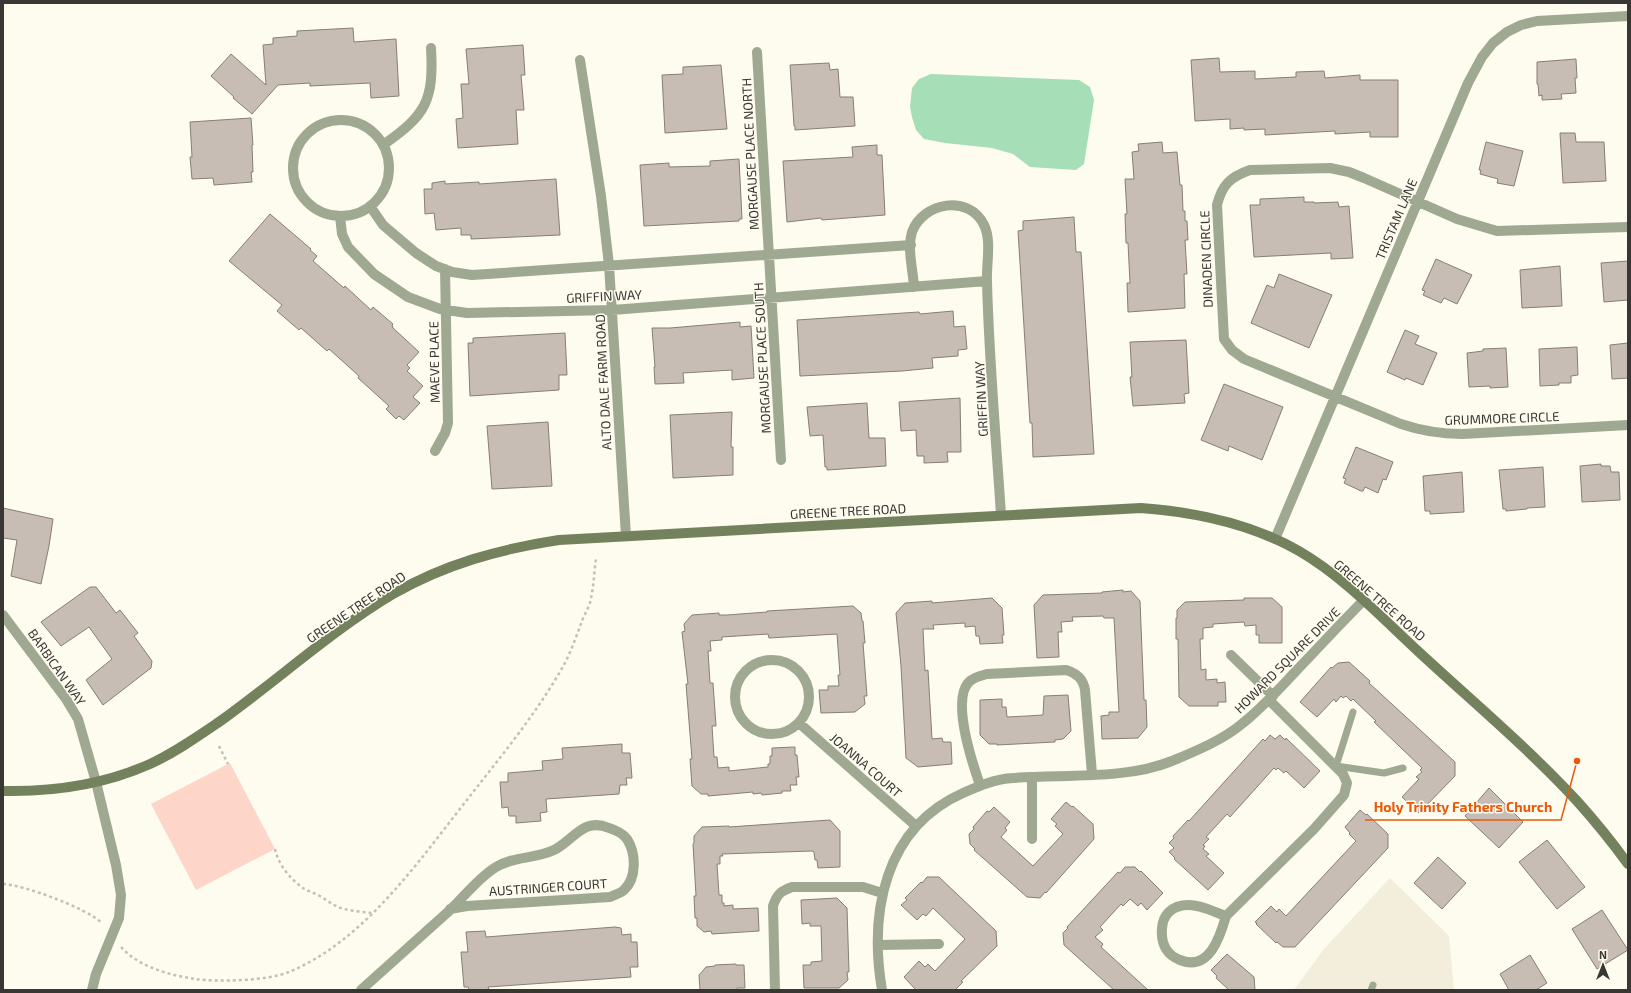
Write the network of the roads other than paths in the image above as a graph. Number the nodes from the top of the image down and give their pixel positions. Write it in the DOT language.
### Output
graph roads {
  1 [pos="1628,16"];
  2 [pos="431,48"];
  3 [pos="757,52"];
  4 [pos="580,60"];
  5 [pos="383,145"];
  6 [pos="1418,202"];
  7 [pos="370,206"];
  8 [pos="340,216"];
  9 [pos="1628,227"];
  10 [pos="910,245"];
  11 [pos="769,254"];
  12 [pos="609,265"];
  13 [pos="445,270"];
  14 [pos="987,281"];
  15 [pos="914,287"];
  16 [pos="772,297"];
  17 [pos="446,310"];
  18 [pos="612,310"];
  19 [pos="1335,397"];
  20 [pos="1628,425"];
  21 [pos="435,451"];
  22 [pos="781,460"];
  23 [pos="1001,515"];
  24 [pos="626,536"];
  25 [pos="1275,539"];
  26 [pos="1363,601"];
  27 [pos="3,616"];
  28 [pos="1231,655"];
  29 [pos="1271,698"];
  30 [pos="1353,712"];
  31 [pos="799,723"];
  32 [pos="1336,766"];
  33 [pos="1403,768"];
  34 [pos="1092,774"];
  35 [pos="1032,777"];
  36 [pos="96,782"];
  37 [pos="980,785"];
  38 [pos="3,791"];
  39 [pos="916,826"];
  40 [pos="1032,840"];
  41 [pos="1628,864"];
  42 [pos="882,893"];
  43 [pos="450,910"];
  44 [pos="1226,916"];
  45 [pos="939,944"];
  46 [pos="878,945"];
  47 [pos="92,990"];
  48 [pos="361,990"];
  49 [pos="776,990"];
  50 [pos="882,990"];
  1 -- 6 [label="street, TRISTAM LANE"];
  2 -- 5 [label="street"];
  3 -- 11 [label="street, MORGAUSE PLACE NORTH"];
  4 -- 12 [label="street, ALTO DALE FARM ROAD"];
  5 -- 7 [label="street"];
  5 -- 8 [label="street"];
  6 -- 9 [label="street"];
  6 -- 19 [label="street, TRISTAM LANE"];
  6 -- 19 [label="street, DINADEN CIRCLE"];
  7 -- 8 [label="street"];
  7 -- 13 [label="street"];
  8 -- 17 [label="street, GRIFFIN WAY"];
  10 -- 11 [label="street"];
  10 -- 14 [label="street, GRIFFIN WAY"];
  10 -- 15 [label="street, GRIFFIN WAY"];
  11 -- 12 [label="street"];
  11 -- 16 [label="street, MORGAUSE PLACE SOUTH"];
  12 -- 13 [label="street"];
  12 -- 18 [label="street, ALTO DALE FARM ROAD"];
  13 -- 17 [label="street, MAEVE PLACE"];
  14 -- 15 [label="street, GRIFFIN WAY"];
  14 -- 23 [label="street, GRIFFIN WAY"];
  15 -- 16 [label="street, GRIFFIN WAY"];
  16 -- 18 [label="street, GRIFFIN WAY"];
  16 -- 22 [label="street, MORGAUSE PLACE SOUTH"];
  17 -- 18 [label="street, GRIFFIN WAY"];
  17 -- 21 [label="street, MAEVE PLACE"];
  18 -- 24 [label="street, ALTO DALE FARM ROAD"];
  19 -- 20 [label="street, GRUMMORE CIRCLE"];
  19 -- 25 [label="street, TRISTAM LANE"];
  23 -- 24 [label="street, GREENE TREE ROAD"];
  23 -- 25 [label="street, GREENE TREE ROAD"];
  24 -- 36 [label="street, GREENE TREE ROAD"];
  25 -- 26 [label="street, GREENE TREE ROAD"];
  26 -- 29 [label="street, HOWARD SQUARE DRIVE"];
  26 -- 41 [label="street, GREENE TREE ROAD"];
  27 -- 36 [label="street, BARBICAN WAY"];
  28 -- 29 [label="street"];
  29 -- 32 [label="street"];
  29 -- 34 [label="street, HOWARD SQUARE DRIVE"];
  30 -- 32 [label="lane"];
  31 -- 31 [label="street"];
  31 -- 39 [label="street, JOANNA COURT"];
  32 -- 33 [label="lane"];
  32 -- 44 [label="street"];
  34 -- 35 [label="street, HOWARD SQUARE DRIVE"];
  34 -- 37 [label="street"];
  35 -- 37 [label="street, HOWARD SQUARE DRIVE"];
  35 -- 40 [label="street"];
  36 -- 38 [label="street, GREENE TREE ROAD"];
  36 -- 47 [label="street, BARBICAN WAY"];
  37 -- 39 [label="street, HOWARD SQUARE DRIVE"];
  39 -- 42 [label="street, HOWARD SQUARE DRIVE"];
  42 -- 46 [label="street, HOWARD SQUARE DRIVE"];
  42 -- 49 [label="street"];
  43 -- 43 [label="street, AUSTRINGER COURT"];
  43 -- 48 [label="street, AUSTRINGER COURT"];
  44 -- 44 [label="street"];
  45 -- 46 [label="street"];
  46 -- 50 [label="street, HOWARD SQUARE DRIVE"];
}
